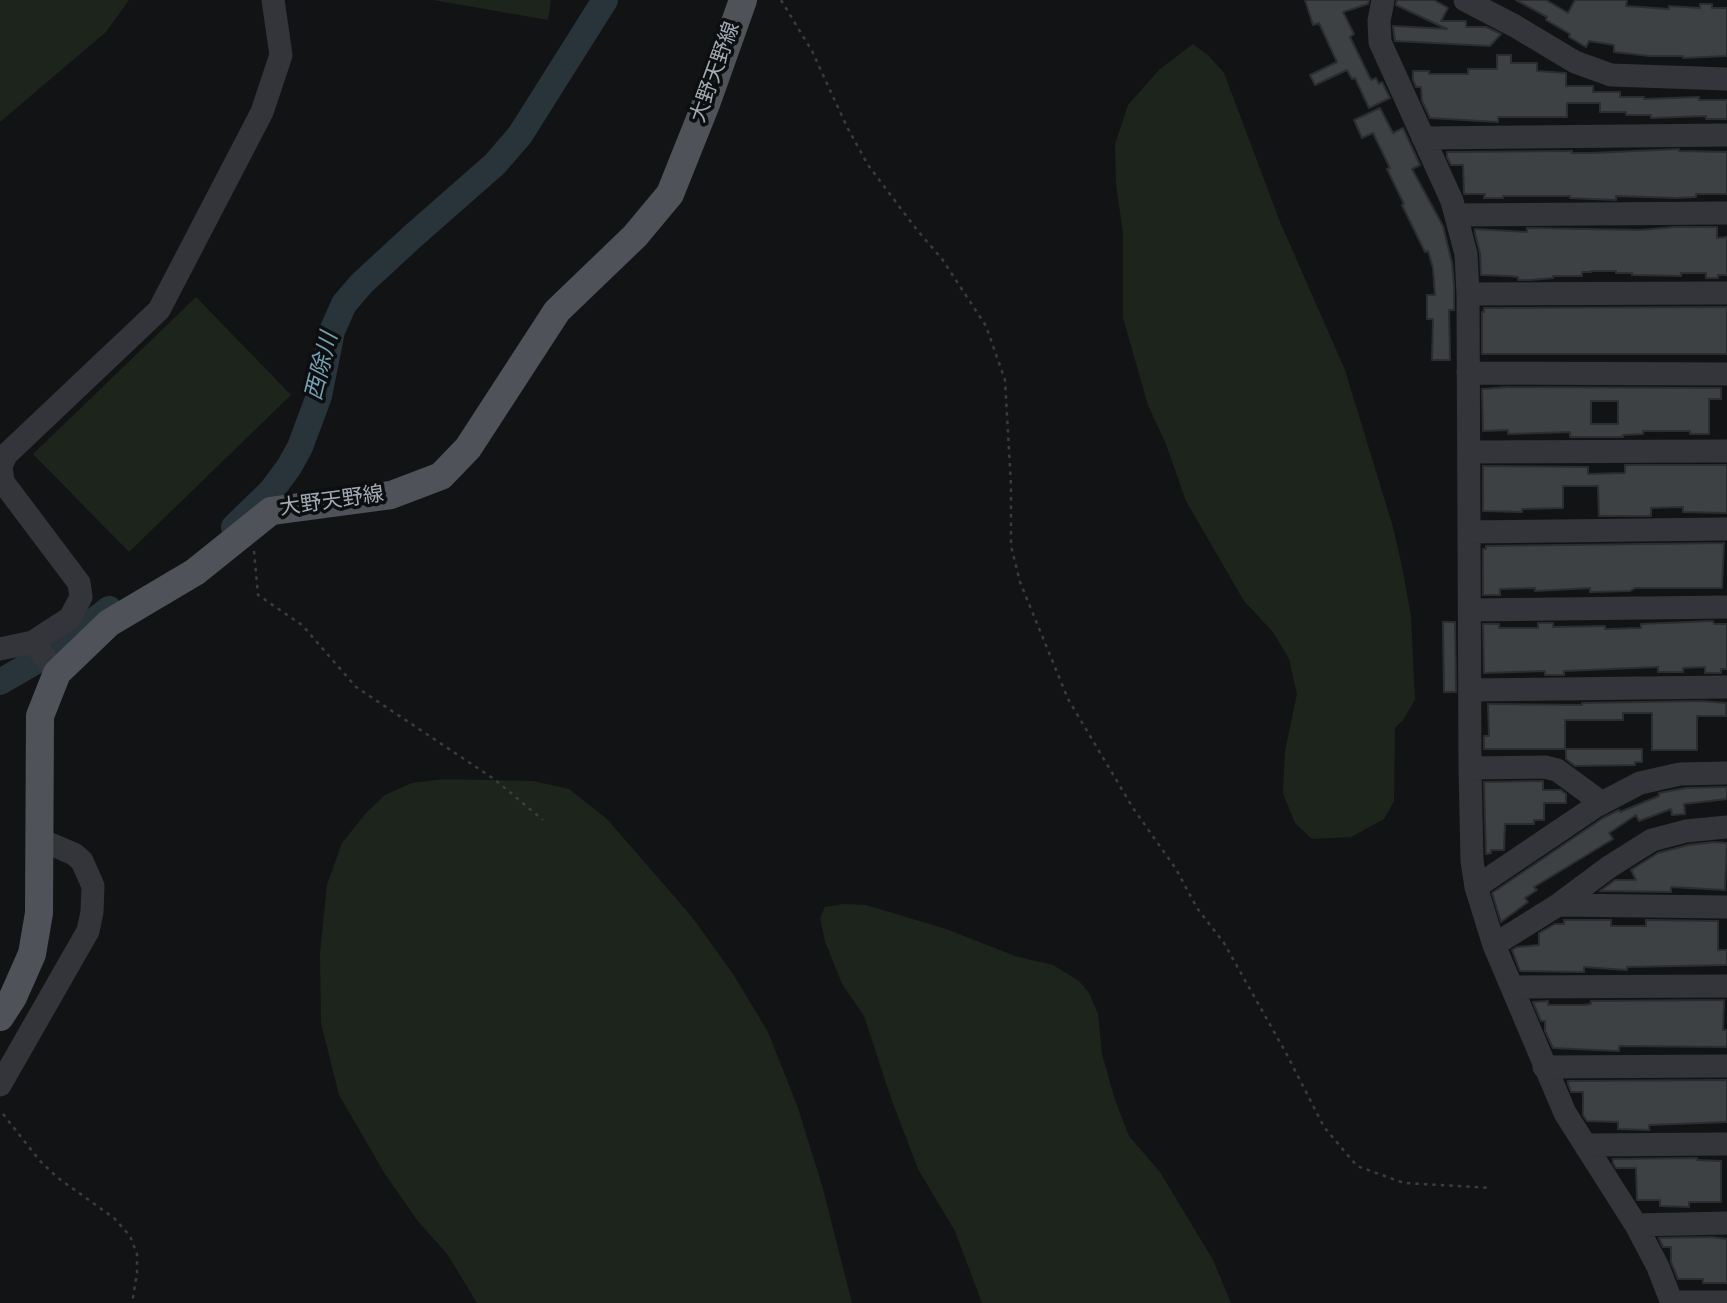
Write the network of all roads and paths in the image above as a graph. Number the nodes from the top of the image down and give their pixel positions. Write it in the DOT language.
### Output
graph roads {
  1 [pos="273,0"];
  2 [pos="743,0"];
  3 [pos="781,0"];
  4 [pos="1383,0"];
  5 [pos="1465,0"];
  6 [pos="1727,79"];
  7 [pos="1727,135"];
  8 [pos="1423,138"];
  9 [pos="1727,213"];
  10 [pos="1457,215"];
  11 [pos="1468,293"];
  12 [pos="1727,293"];
  13 [pos="1468,373"];
  14 [pos="1727,374"];
  15 [pos="1727,451"];
  16 [pos="1469,452"];
  17 [pos="251,525"];
  18 [pos="1727,529"];
  19 [pos="1470,532"];
  20 [pos="1727,607"];
  21 [pos="1471,610"];
  22 [pos="0,649"];
  23 [pos="45,657"];
  24 [pos="1727,687"];
  25 [pos="1471,690"];
  26 [pos="1470,768"];
  27 [pos="1727,773"];
  28 [pos="1602,803"];
  29 [pos="543,820"];
  30 [pos="1727,827"];
  31 [pos="41,840"];
  32 [pos="1476,887"];
  33 [pos="1558,905"];
  34 [pos="1727,907"];
  35 [pos="1494,945"];
  36 [pos="1727,986"];
  37 [pos="1512,988"];
  38 [pos="0,1017"];
  39 [pos="1727,1066"];
  40 [pos="1544,1067"];
  41 [pos="0,1085"];
  42 [pos="3,1114"];
  43 [pos="1727,1144"];
  44 [pos="1586,1145"];
  45 [pos="1491,1188"];
  46 [pos="1727,1223"];
  47 [pos="1636,1225"];
  48 [pos="1672,1302"];
  49 [pos="1727,1302"];
  50 [pos="132,1303"];
  1 -- 23 [label="street"];
  2 -- 17 [label="main road, 大野天野線"];
  3 -- 45 [label="path"];
  4 -- 8 [label="street"];
  5 -- 6 [label="street"];
  7 -- 8 [label="street"];
  8 -- 10 [label="street"];
  9 -- 10 [label="street"];
  10 -- 11 [label="street"];
  11 -- 12 [label="street"];
  11 -- 13 [label="street"];
  13 -- 14 [label="street"];
  13 -- 16 [label="street"];
  15 -- 16 [label="street"];
  16 -- 19 [label="street"];
  17 -- 23 [label="main road, 大野天野線"];
  17 -- 29 [label="path"];
  18 -- 19 [label="street"];
  19 -- 21 [label="street"];
  20 -- 21 [label="street"];
  21 -- 25 [label="street"];
  22 -- 23 [label="street"];
  23 -- 31 [label="main road, 大野天野線"];
  24 -- 25 [label="street"];
  25 -- 26 [label="street"];
  26 -- 28 [label="street"];
  26 -- 32 [label="street"];
  27 -- 28 [label="street"];
  28 -- 32 [label="street"];
  30 -- 33 [label="street"];
  31 -- 38 [label="main road, 大野天野線"];
  31 -- 41 [label="street"];
  32 -- 35 [label="street"];
  33 -- 34 [label="street"];
  33 -- 35 [label="street"];
  35 -- 37 [label="street"];
  36 -- 37 [label="street"];
  37 -- 40 [label="street"];
  39 -- 40 [label="street"];
  40 -- 44 [label="street"];
  42 -- 50 [label="path"];
  43 -- 44 [label="street"];
  44 -- 47 [label="street"];
  46 -- 47 [label="street"];
  47 -- 48 [label="street"];
  48 -- 49 [label="street"];
}
